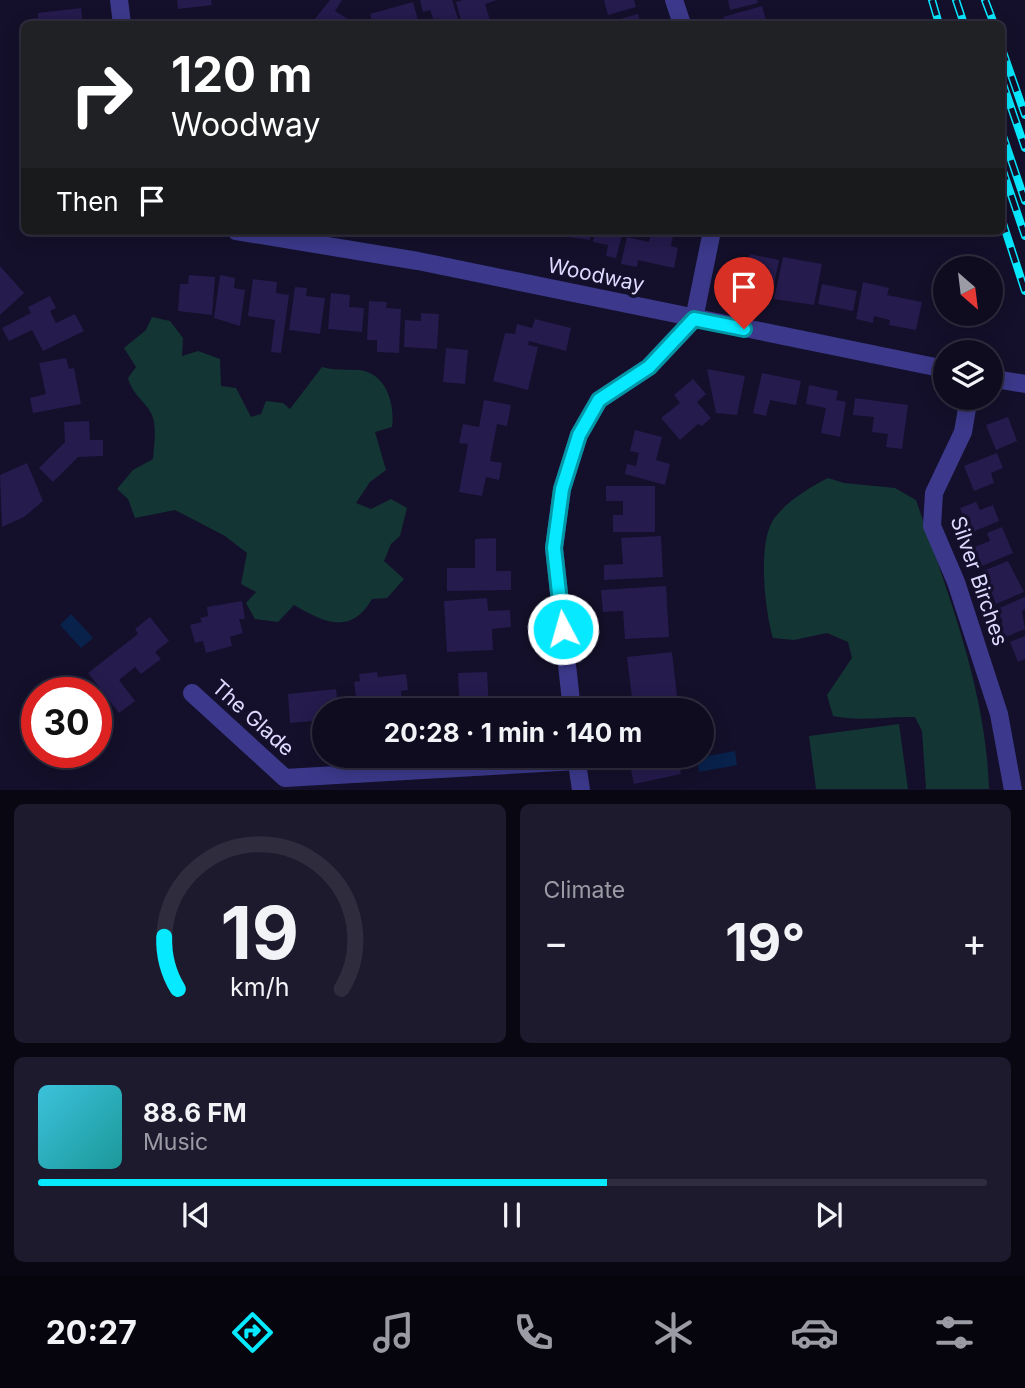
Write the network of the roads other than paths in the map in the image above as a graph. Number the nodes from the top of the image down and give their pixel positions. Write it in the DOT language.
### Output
graph roads {
  1 [pos="119,0"];
  2 [pos="674,0"];
  3 [pos="122,21"];
  4 [pos="681,21"];
  5 [pos="260,235"];
  6 [pos="711,235"];
  7 [pos="694,319"];
  8 [pos="933,367"];
  9 [pos="1003,380"];
  10 [pos="1023,383"];
  11 [pos="967,410"];
  12 [pos="192,693"];
  13 [pos="571,698"];
  14 [pos="431,768"];
  15 [pos="578,768"];
  16 [pos="1017,785"];
  17 [pos="581,789"];
  1 -- 3 [label="street"];
  2 -- 4 [label="street"];
  5 -- 7 [label="street, Woodway"];
  6 -- 7 [label="street"];
  7 -- 8 [label="street, Woodway"];
  7 -- 13 [label="street"];
  9 -- 10 [label="street"];
  11 -- 16 [label="street, Silver Birches"];
  12 -- 14 [label="street, The Glade"];
  15 -- 17 [label="street"];
}
